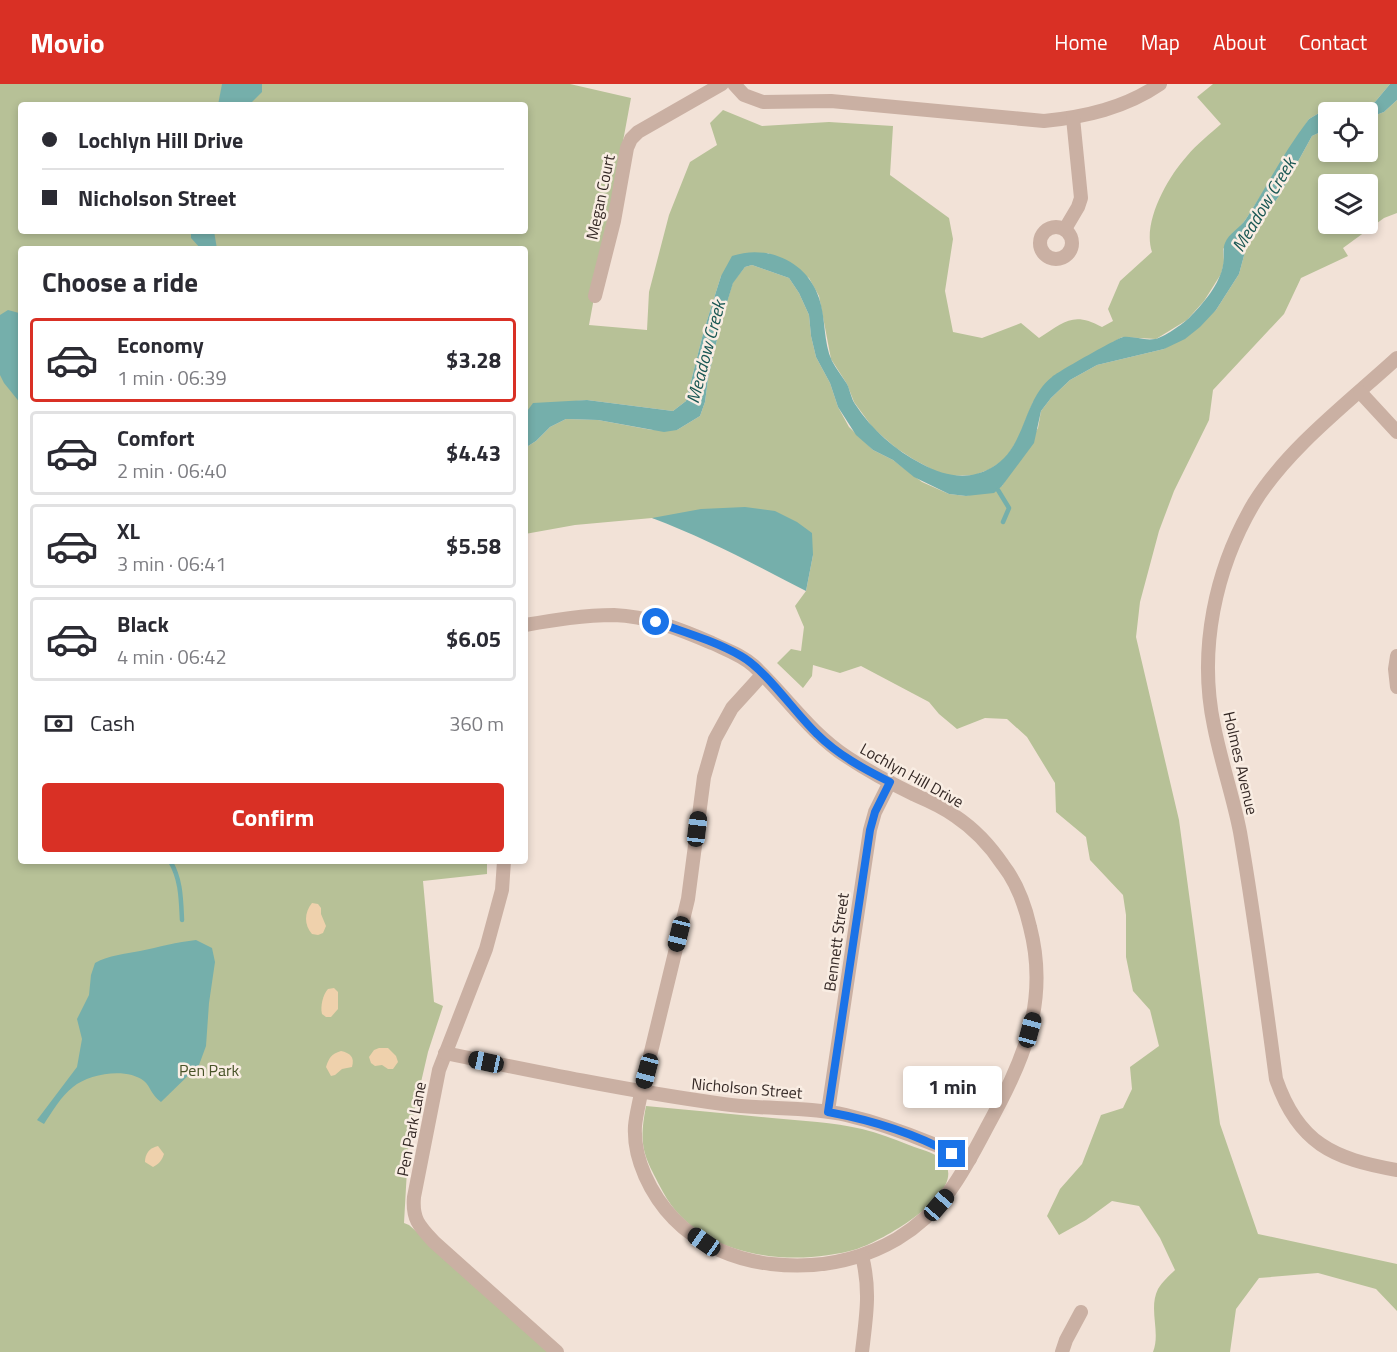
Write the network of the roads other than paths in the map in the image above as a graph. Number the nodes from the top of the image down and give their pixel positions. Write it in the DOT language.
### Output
graph roads {
  1 [pos="722,84"];
  2 [pos="734,84"];
  3 [pos="1160,84"];
  4 [pos="1073,118"];
  5 [pos="1065,229"];
  6 [pos="595,296"];
  7 [pos="1397,358"];
  8 [pos="1360,392"];
  9 [pos="1397,432"];
  10 [pos="528,624"];
  11 [pos="1397,656"];
  12 [pos="762,675"];
  13 [pos="1397,687"];
  14 [pos="890,782"];
  15 [pos="504,864"];
  16 [pos="445,1053"];
  17 [pos="641,1093"];
  18 [pos="828,1112"];
  19 [pos="970,1159"];
  20 [pos="1397,1170"];
  21 [pos="862,1256"];
  22 [pos="1081,1312"];
  23 [pos="557,1352"];
  24 [pos="862,1352"];
  25 [pos="1062,1352"];
  1 -- 6 [label="street, Megan Court"];
  2 -- 4 [label="street"];
  3 -- 4 [label="street"];
  4 -- 5 [label="street"];
  7 -- 8 [label="street, Holmes Avenue"];
  8 -- 9 [label="street"];
  8 -- 20 [label="street, Holmes Avenue"];
  10 -- 12 [label="street, Lochlyn Hill Drive"];
  11 -- 13 [label="street"];
  12 -- 14 [label="street, Lochlyn Hill Drive"];
  12 -- 17 [label="street, Lochlyn Hill Drive"];
  14 -- 18 [label="street, Bennett Street"];
  14 -- 19 [label="street, Lochlyn Hill Drive"];
  15 -- 16 [label="street, Pen Park Lane"];
  16 -- 17 [label="street, Nicholson Street"];
  16 -- 23 [label="street, Pen Park Lane"];
  17 -- 18 [label="street, Nicholson Street"];
  17 -- 21 [label="street, Lochlyn Hill Drive"];
  18 -- 19 [label="street, Nicholson Street"];
  19 -- 21 [label="street, Lochlyn Hill Drive"];
  21 -- 24 [label="street"];
  22 -- 25 [label="street"];
}
